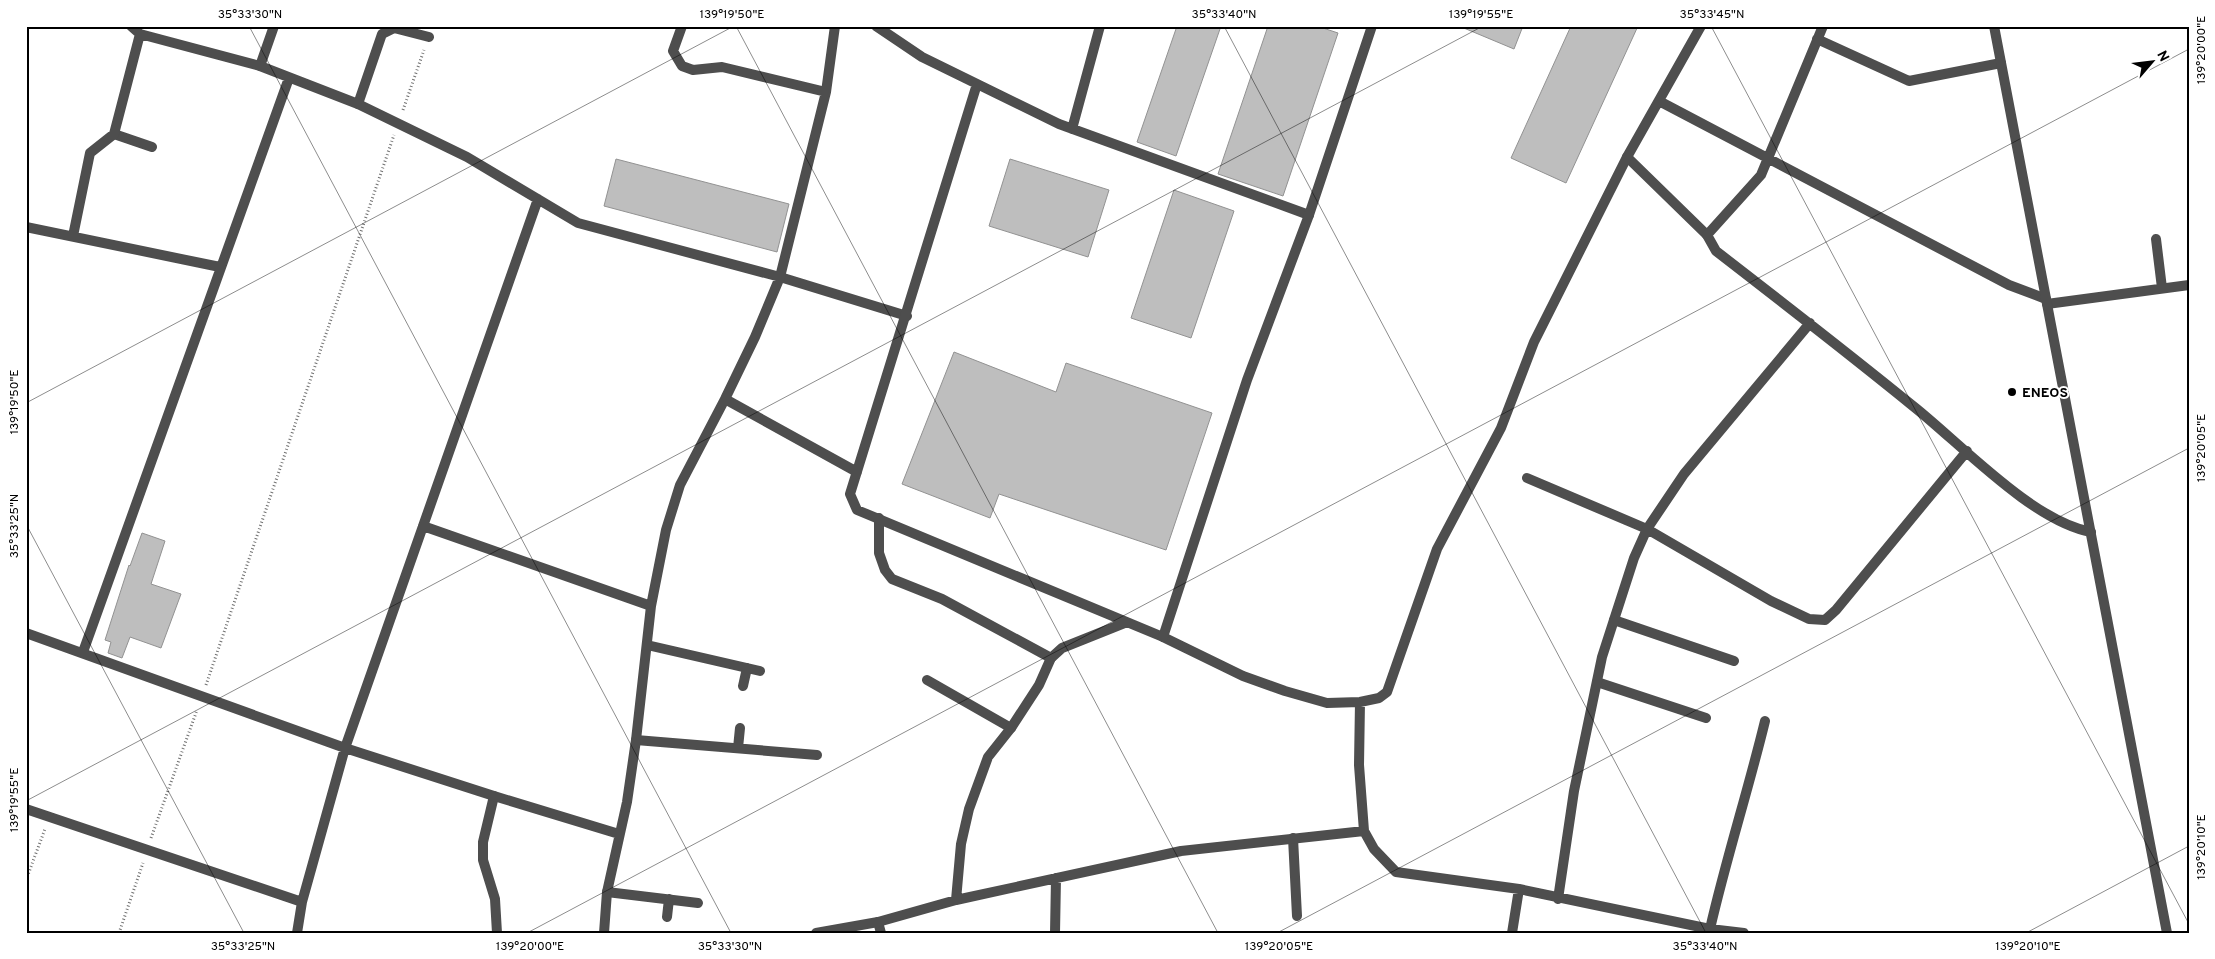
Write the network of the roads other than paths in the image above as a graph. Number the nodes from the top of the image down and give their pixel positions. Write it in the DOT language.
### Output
graph roads {
  1 [pos="131,26"];
  2 [pos="274,26"];
  3 [pos="682,26"];
  4 [pos="835,26"];
  5 [pos="876,26"];
  6 [pos="1100,26"];
  7 [pos="1372,26"];
  8 [pos="1701,26"];
  9 [pos="1823,26"];
  10 [pos="1994,26"];
  11 [pos="140,34"];
  12 [pos="429,37"];
  13 [pos="1817,39"];
  14 [pos="2002,64"];
  15 [pos="260,66"];
  16 [pos="289,78"];
  17 [pos="977,84"];
  18 [pos="826,92"];
  19 [pos="1659,101"];
  20 [pos="358,104"];
  21 [pos="1072,129"];
  22 [pos="114,134"];
  23 [pos="152,147"];
  24 [pos="1627,157"];
  25 [pos="1767,157"];
  26 [pos="538,199"];
  27 [pos="1309,215"];
  28 [pos="26,227"];
  29 [pos="1707,235"];
  30 [pos="73,236"];
  31 [pos="2156,239"];
  32 [pos="220,267"];
  33 [pos="780,276"];
  34 [pos="2189,284"];
  35 [pos="2162,288"];
  36 [pos="2047,301"];
  37 [pos="907,316"];
  38 [pos="1810,323"];
  39 [pos="725,399"];
  40 [pos="1967,451"];
  41 [pos="856,472"];
  42 [pos="1528,478"];
  43 [pos="879,518"];
  44 [pos="423,526"];
  45 [pos="1647,529"];
  46 [pos="2091,532"];
  47 [pos="651,606"];
  48 [pos="1614,620"];
  49 [pos="1128,622"];
  50 [pos="26,633"];
  51 [pos="1163,637"];
  52 [pos="647,645"];
  53 [pos="83,652"];
  54 [pos="1051,658"];
  55 [pos="1734,661"];
  56 [pos="747,668"];
  57 [pos="760,672"];
  58 [pos="927,680"];
  59 [pos="1597,682"];
  60 [pos="743,686"];
  61 [pos="1360,702"];
  62 [pos="1706,718"];
  63 [pos="1765,721"];
  64 [pos="740,728"];
  65 [pos="1011,728"];
  66 [pos="636,740"];
  67 [pos="345,748"];
  68 [pos="738,748"];
  69 [pos="817,755"];
  70 [pos="494,796"];
  71 [pos="26,809"];
  72 [pos="1364,831"];
  73 [pos="619,834"];
  74 [pos="1293,838"];
  75 [pos="1056,878"];
  76 [pos="1519,889"];
  77 [pos="607,892"];
  78 [pos="669,899"];
  79 [pos="1558,899"];
  80 [pos="956,900"];
  81 [pos="302,902"];
  82 [pos="698,902"];
  83 [pos="1297,916"];
  84 [pos="668,917"];
  85 [pos="878,922"];
  86 [pos="1710,929"];
  87 [pos="298,933"];
  88 [pos="497,933"];
  89 [pos="604,933"];
  90 [pos="816,933"];
  91 [pos="881,933"];
  92 [pos="1055,933"];
  93 [pos="1512,933"];
  94 [pos="1744,933"];
  95 [pos="2167,933"];
  1 -- 11 [label="street"];
  2 -- 15 [label="street"];
  3 -- 18 [label="street"];
  4 -- 18 [label="street"];
  5 -- 17 [label="street"];
  6 -- 21 [label="street"];
  7 -- 27 [label="street"];
  8 -- 19 [label="street"];
  9 -- 13 [label="street"];
  10 -- 14 [label="street"];
  11 -- 15 [label="street"];
  11 -- 22 [label="street"];
  12 -- 20 [label="street"];
  13 -- 14 [label="street"];
  13 -- 25 [label="street"];
  14 -- 36 [label="street"];
  15 -- 16 [label="street"];
  16 -- 20 [label="street"];
  16 -- 32 [label="street"];
  17 -- 21 [label="street"];
  17 -- 37 [label="street"];
  18 -- 33 [label="street"];
  19 -- 24 [label="street"];
  19 -- 25 [label="street"];
  20 -- 26 [label="street"];
  21 -- 27 [label="street"];
  22 -- 23 [label="street"];
  22 -- 30 [label="street"];
  24 -- 29 [label="street"];
  24 -- 61 [label="street"];
  25 -- 29 [label="street"];
  25 -- 36 [label="street"];
  26 -- 33 [label="street"];
  26 -- 44 [label="street"];
  27 -- 51 [label="street"];
  28 -- 30 [label="street"];
  29 -- 38 [label="street"];
  30 -- 32 [label="street"];
  31 -- 35 [label="street"];
  32 -- 53 [label="street"];
  33 -- 37 [label="street"];
  33 -- 39 [label="street"];
  34 -- 35 [label="street"];
  35 -- 36 [label="street"];
  36 -- 46 [label="street"];
  37 -- 41 [label="street"];
  38 -- 40 [label="street"];
  38 -- 45 [label="street"];
  39 -- 41 [label="street"];
  39 -- 47 [label="street"];
  40 -- 45 [label="street"];
  40 -- 46 [label="street"];
  41 -- 43 [label="street"];
  42 -- 45 [label="street"];
  43 -- 49 [label="street"];
  43 -- 54 [label="street"];
  44 -- 47 [label="street"];
  44 -- 67 [label="street"];
  45 -- 48 [label="street"];
  46 -- 95 [label="street"];
  47 -- 52 [label="street"];
  48 -- 55 [label="street"];
  48 -- 59 [label="street"];
  49 -- 51 [label="street"];
  49 -- 54 [label="street"];
  50 -- 53 [label="street"];
  51 -- 61 [label="street"];
  52 -- 56 [label="street"];
  52 -- 66 [label="street"];
  53 -- 67 [label="street"];
  54 -- 65 [label="street"];
  56 -- 57 [label="street"];
  56 -- 60 [label="street"];
  58 -- 65 [label="street"];
  59 -- 62 [label="street"];
  59 -- 79 [label="street"];
  61 -- 72 [label="street"];
  63 -- 86 [label="street"];
  64 -- 68 [label="street"];
  65 -- 80 [label="street"];
  66 -- 68 [label="street"];
  66 -- 73 [label="street"];
  67 -- 70 [label="street"];
  67 -- 81 [label="street"];
  68 -- 69 [label="street"];
  70 -- 73 [label="street"];
  70 -- 88 [label="street"];
  71 -- 81 [label="street"];
  72 -- 74 [label="street"];
  72 -- 76 [label="street"];
  73 -- 77 [label="street"];
  74 -- 75 [label="street"];
  74 -- 83 [label="street"];
  75 -- 80 [label="street"];
  75 -- 92 [label="street"];
  76 -- 79 [label="street"];
  76 -- 93 [label="street"];
  77 -- 78 [label="street"];
  77 -- 89 [label="street"];
  78 -- 82 [label="street"];
  78 -- 84 [label="street"];
  79 -- 86 [label="street"];
  80 -- 85 [label="street"];
  81 -- 87 [label="street"];
  85 -- 90 [label="street"];
  85 -- 91 [label="street"];
  86 -- 94 [label="street"];
}
